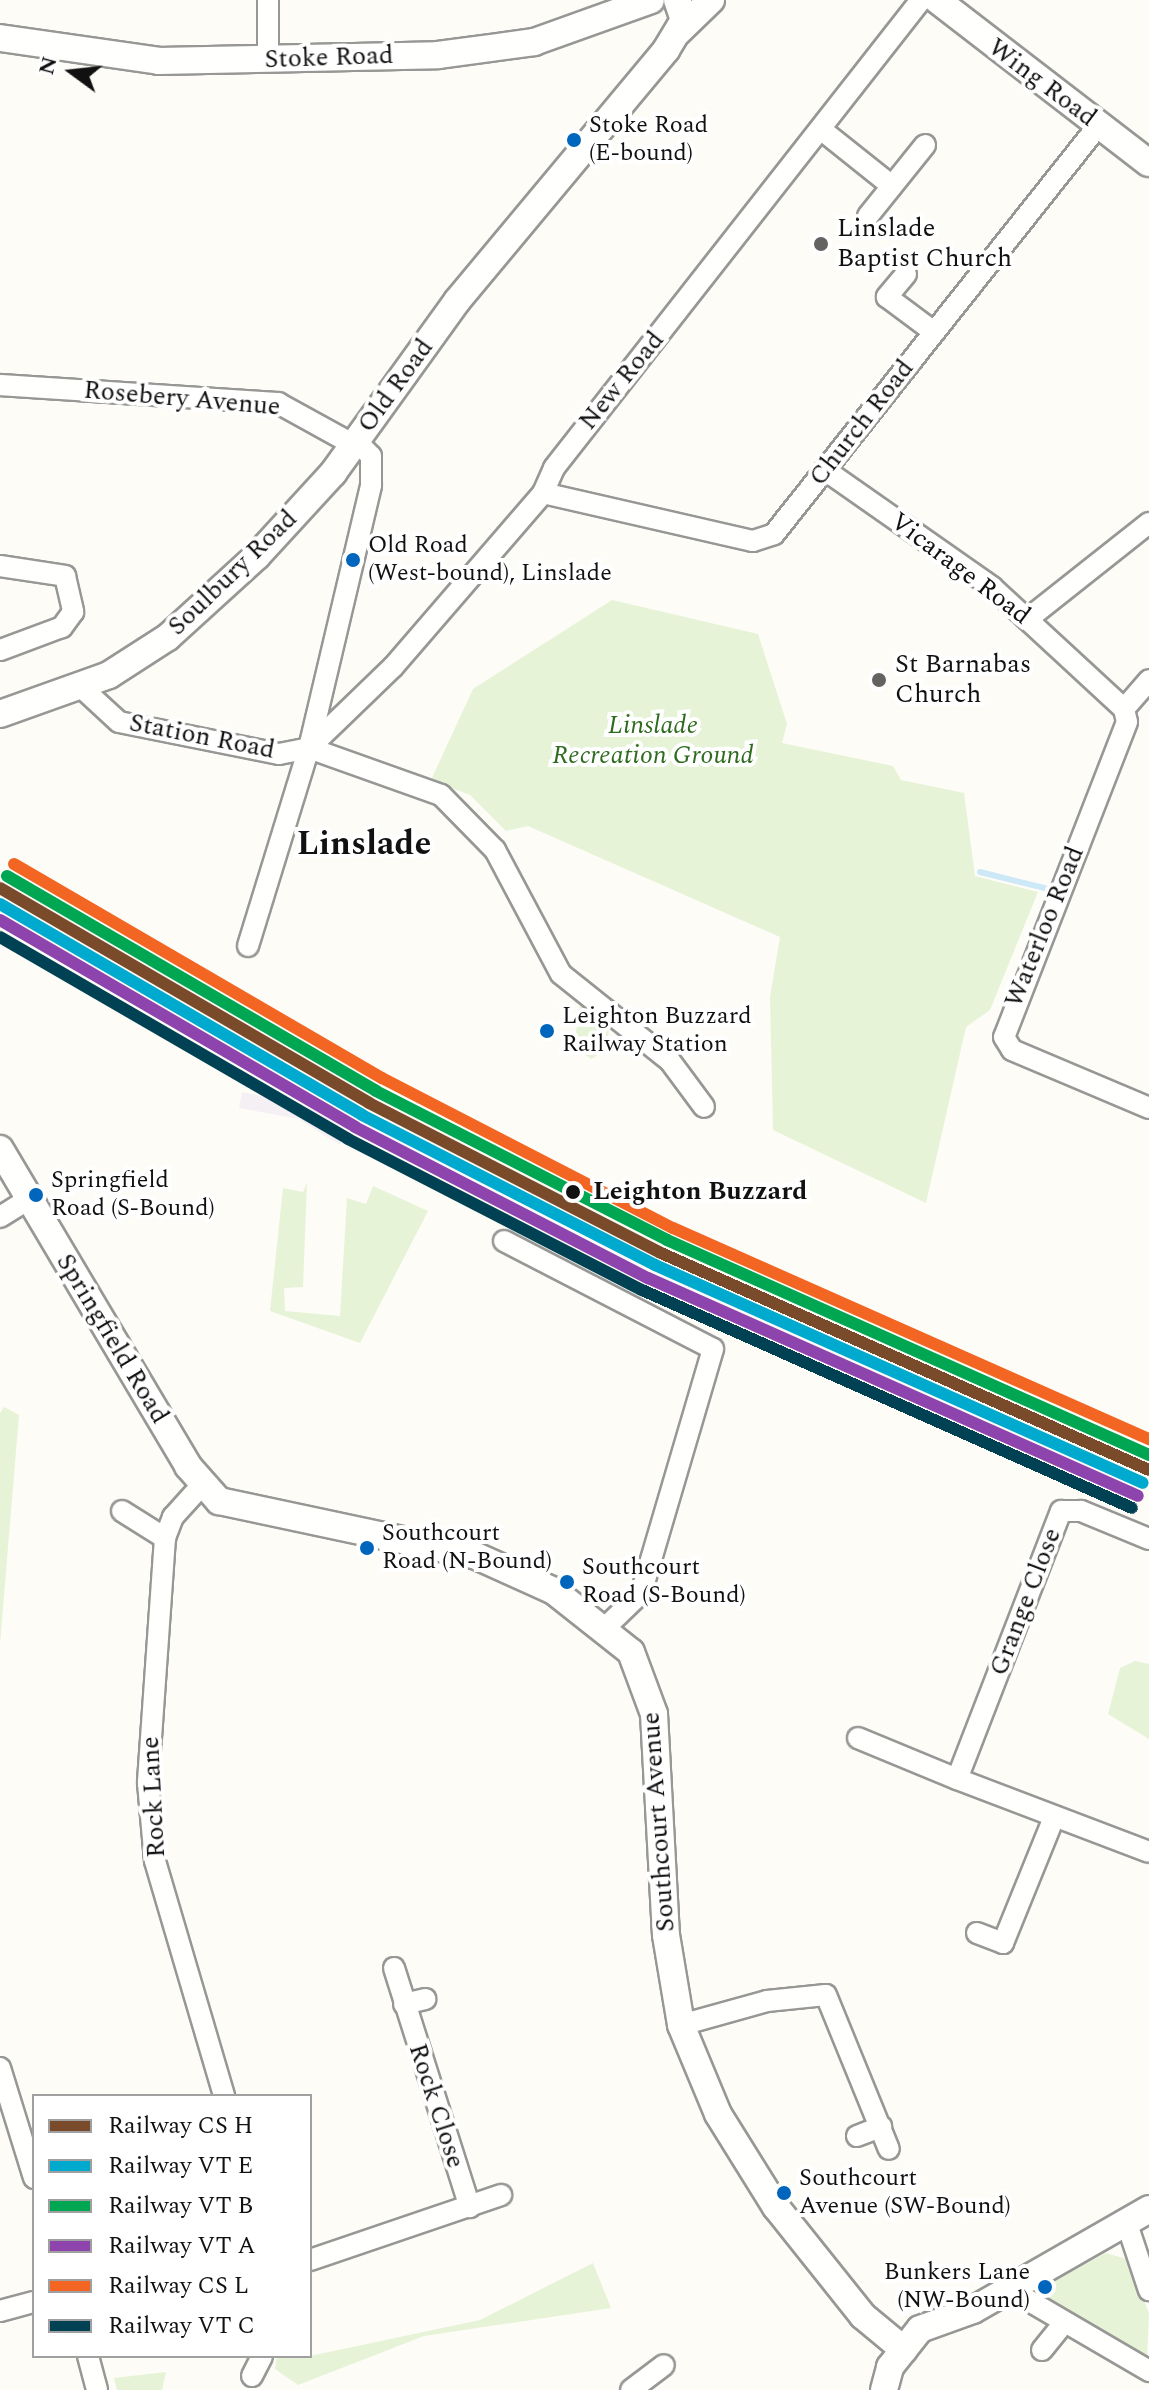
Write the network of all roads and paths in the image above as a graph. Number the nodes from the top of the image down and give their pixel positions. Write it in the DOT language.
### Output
graph roads {
  1 [pos="268,0"];
  2 [pos="677,0"];
  3 [pos="711,0"];
  4 [pos="921,0"];
  5 [pos="937,0"];
  6 [pos="639,2"];
  7 [pos="678,32"];
  8 [pos="0,38"];
  9 [pos="268,60"];
  10 [pos="1098,126"];
  11 [pos="823,131"];
  12 [pos="925,145"];
  13 [pos="1149,163"];
  14 [pos="892,186"];
  15 [pos="868,216"];
  16 [pos="906,274"];
  17 [pos="934,332"];
  18 [pos="0,385"];
  19 [pos="355,443"];
  20 [pos="825,470"];
  21 [pos="543,493"];
  22 [pos="1149,523"];
  23 [pos="0,566"];
  24 [pos="1029,618"];
  25 [pos="0,650"];
  26 [pos="1149,680"];
  27 [pos="82,688"];
  28 [pos="1124,709"];
  29 [pos="0,714"];
  30 [pos="309,748"];
  31 [pos="248,946"];
  32 [pos="704,1107"];
  33 [pos="1149,1108"];
  34 [pos="0,1149"];
  35 [pos="29,1199"];
  36 [pos="0,1217"];
  37 [pos="504,1241"];
  38 [pos="201,1486"];
  39 [pos="122,1511"];
  40 [pos="165,1538"];
  41 [pos="1149,1539"];
  42 [pos="607,1626"];
  43 [pos="858,1738"];
  44 [pos="957,1779"];
  45 [pos="1053,1820"];
  46 [pos="1149,1852"];
  47 [pos="977,1933"];
  48 [pos="394,1968"];
  49 [pos="425,1999"];
  50 [pos="404,2004"];
  51 [pos="681,2025"];
  52 [pos="0,2068"];
  53 [pos="223,2094"];
  54 [pos="881,2127"];
  55 [pos="21,2132"];
  56 [pos="857,2136"];
  57 [pos="0,2138"];
  58 [pos="889,2149"];
  59 [pos="32,2171"];
  60 [pos="501,2195"];
  61 [pos="470,2207"];
  62 [pos="1137,2215"];
  63 [pos="312,2259"];
  64 [pos="1149,2290"];
  65 [pos="1026,2299"];
  66 [pos="32,2303"];
  67 [pos="0,2311"];
  68 [pos="1064,2323"];
  69 [pos="904,2350"];
  70 [pos="1042,2350"];
  71 [pos="89,2358"];
  72 [pos="261,2358"];
  73 [pos="664,2365"];
  74 [pos="1149,2371"];
  75 [pos="252,2376"];
  76 [pos="642,2387"];
  77 [pos="97,2390"];
  78 [pos="884,2390"];
  79 [pos="898,2390"];
  1 -- 9 [label="street"];
  2 -- 7 [label="street"];
  3 -- 7 [label="street, Old Road"];
  4 -- 11 [label="street, New Road"];
  5 -- 10 [label="street, Wing Road"];
  6 -- 9 [label="street, Stoke Road"];
  7 -- 19 [label="street, Old Road"];
  8 -- 9 [label="street, Stoke Road"];
  10 -- 13 [label="street, Wing Road"];
  10 -- 17 [label="street, Church Road"];
  11 -- 14 [label="street"];
  11 -- 21 [label="street, New Road"];
  12 -- 14 [label="street"];
  14 -- 15 [label="street"];
  16 -- 17 [label="street"];
  17 -- 20 [label="street, Church Road"];
  18 -- 19 [label="street, Rosebery Avenue"];
  19 -- 27 [label="street, Soulbury Road"];
  19 -- 30 [label="street, Old Road"];
  20 -- 21 [label="street, Church Road"];
  20 -- 24 [label="street, Vicarage Road"];
  21 -- 30 [label="street, New Road"];
  22 -- 24 [label="street"];
  23 -- 25 [label="street"];
  24 -- 28 [label="street, Vicarage Road"];
  26 -- 28 [label="street"];
  27 -- 29 [label="street, Soulbury Road"];
  27 -- 30 [label="street, Station Road"];
  28 -- 33 [label="street, Waterloo Road"];
  30 -- 31 [label="street, Old Road"];
  30 -- 32 [label="street, Station Road"];
  34 -- 35 [label="street, Springfield Road"];
  35 -- 36 [label="street"];
  35 -- 38 [label="street, Springfield Road"];
  37 -- 42 [label="street"];
  38 -- 40 [label="street, Rock Lane"];
  38 -- 42 [label="street, Southcourt Avenue"];
  39 -- 40 [label="street"];
  40 -- 53 [label="street, Rock Lane"];
  41 -- 44 [label="street, Grange Close"];
  42 -- 51 [label="street, Southcourt Avenue"];
  43 -- 44 [label="street"];
  44 -- 45 [label="street"];
  45 -- 46 [label="street"];
  45 -- 47 [label="street"];
  48 -- 50 [label="street, Rock Close"];
  49 -- 50 [label="street"];
  50 -- 61 [label="street, Rock Close"];
  51 -- 54 [label="street"];
  51 -- 69 [label="street, Southcourt Avenue"];
  52 -- 55 [label="street"];
  54 -- 56 [label="street"];
  54 -- 58 [label="street"];
  55 -- 57 [label="street"];
  55 -- 59 [label="street"];
  60 -- 61 [label="street"];
  61 -- 63 [label="street"];
  62 -- 64 [label="street"];
  62 -- 69 [label="street"];
  65 -- 68 [label="street"];
  66 -- 67 [label="street"];
  68 -- 70 [label="street"];
  68 -- 74 [label="street"];
  69 -- 78 [label="street"];
  69 -- 79 [label="street"];
  71 -- 77 [label="street"];
  72 -- 75 [label="street"];
  73 -- 76 [label="street"];
}
